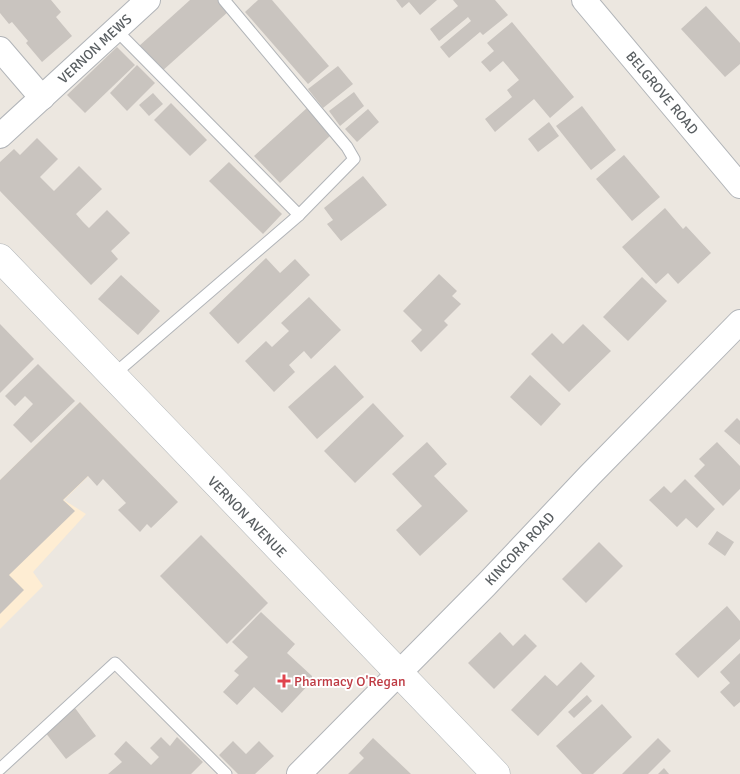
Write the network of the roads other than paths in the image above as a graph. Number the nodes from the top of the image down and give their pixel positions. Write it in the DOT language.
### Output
graph roads {
  1 [pos="148,0"];
  2 [pos="224,0"];
  3 [pos="584,0"];
  4 [pos="116,30"];
  5 [pos="0,49"];
  6 [pos="42,98"];
  7 [pos="0,136"];
  8 [pos="740,186"];
  9 [pos="298,215"];
  10 [pos="0,258"];
  11 [pos="740,322"];
  12 [pos="112,376"];
  13 [pos="399,674"];
  14 [pos="0,768"];
  15 [pos="226,774"];
  16 [pos="299,774"];
  17 [pos="496,774"];
  1 -- 4 [label="street, VERNON MEWS"];
  2 -- 9 [label="lane"];
  3 -- 8 [label="street, BELGROVE ROAD"];
  4 -- 6 [label="street, VERNON MEWS"];
  4 -- 9 [label="lane"];
  5 -- 6 [label="street"];
  6 -- 7 [label="street, VERNON MEWS"];
  9 -- 12 [label="lane"];
  10 -- 12 [label="main road, VERNON AVENUE"];
  11 -- 13 [label="street, KINCORA ROAD"];
  12 -- 13 [label="main road, VERNON AVENUE"];
  13 -- 16 [label="street, KINCORA ROAD"];
  13 -- 17 [label="main road, VERNON AVENUE"];
  14 -- 15 [label="lane"];
}
